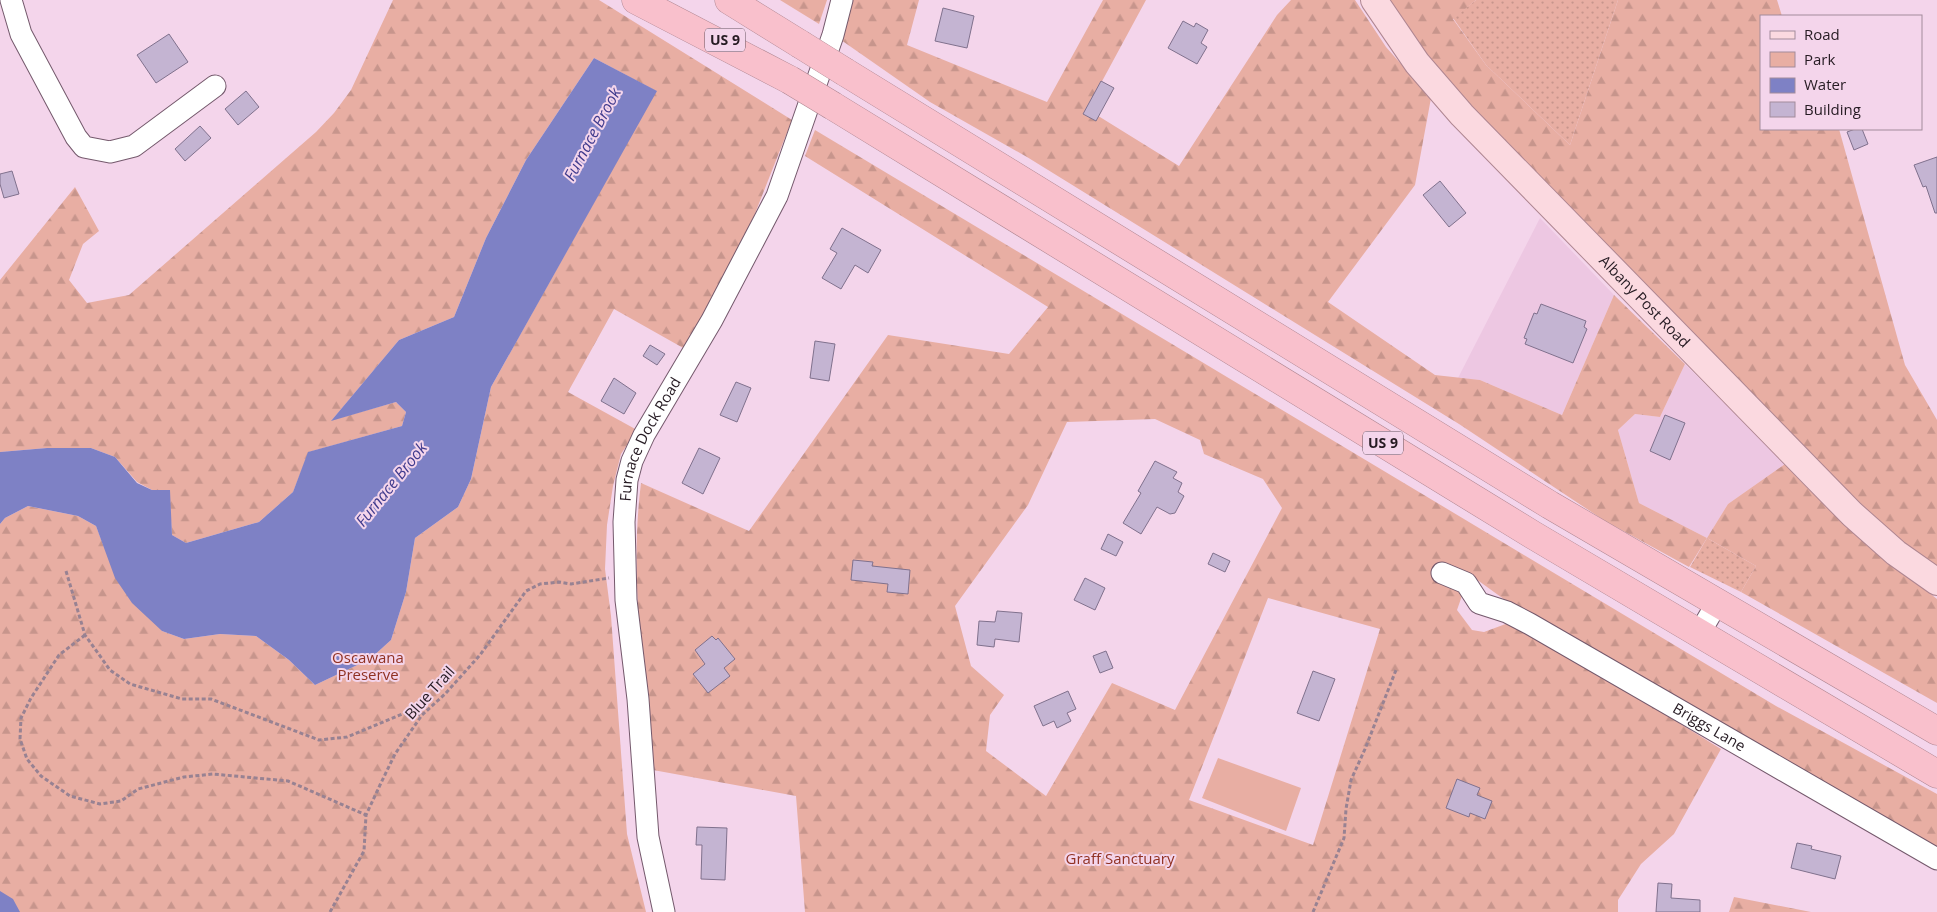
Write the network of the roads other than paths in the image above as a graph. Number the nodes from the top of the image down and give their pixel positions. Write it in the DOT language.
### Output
graph roads {
  1 [pos="11,0"];
  2 [pos="636,0"];
  3 [pos="659,0"];
  4 [pos="729,0"];
  5 [pos="737,0"];
  6 [pos="842,0"];
  7 [pos="1374,0"];
  8 [pos="800,44"];
  9 [pos="790,80"];
  10 [pos="215,86"];
  11 [pos="1442,574"];
  12 [pos="1937,582"];
  13 [pos="1717,603"];
  14 [pos="1699,634"];
  15 [pos="1937,731"];
  16 [pos="1937,774"];
  17 [pos="1937,859"];
  18 [pos="664,912"];
  1 -- 10 [label="street"];
  2 -- 9 [label="highway"];
  3 -- 9 [label="highway, US 9"];
  4 -- 8 [label="highway, US 9"];
  5 -- 8 [label="highway"];
  6 -- 18 [label="street, Furnace Dock Road"];
  7 -- 12 [label="main road, Albany Post Road"];
  8 -- 13 [label="highway, US 9, bridge"];
  9 -- 14 [label="highway, US 9, bridge"];
  11 -- 17 [label="street, Briggs Lane"];
  13 -- 14 [label="street"];
  13 -- 15 [label="highway, US 9"];
  14 -- 16 [label="highway, US 9"];
}
